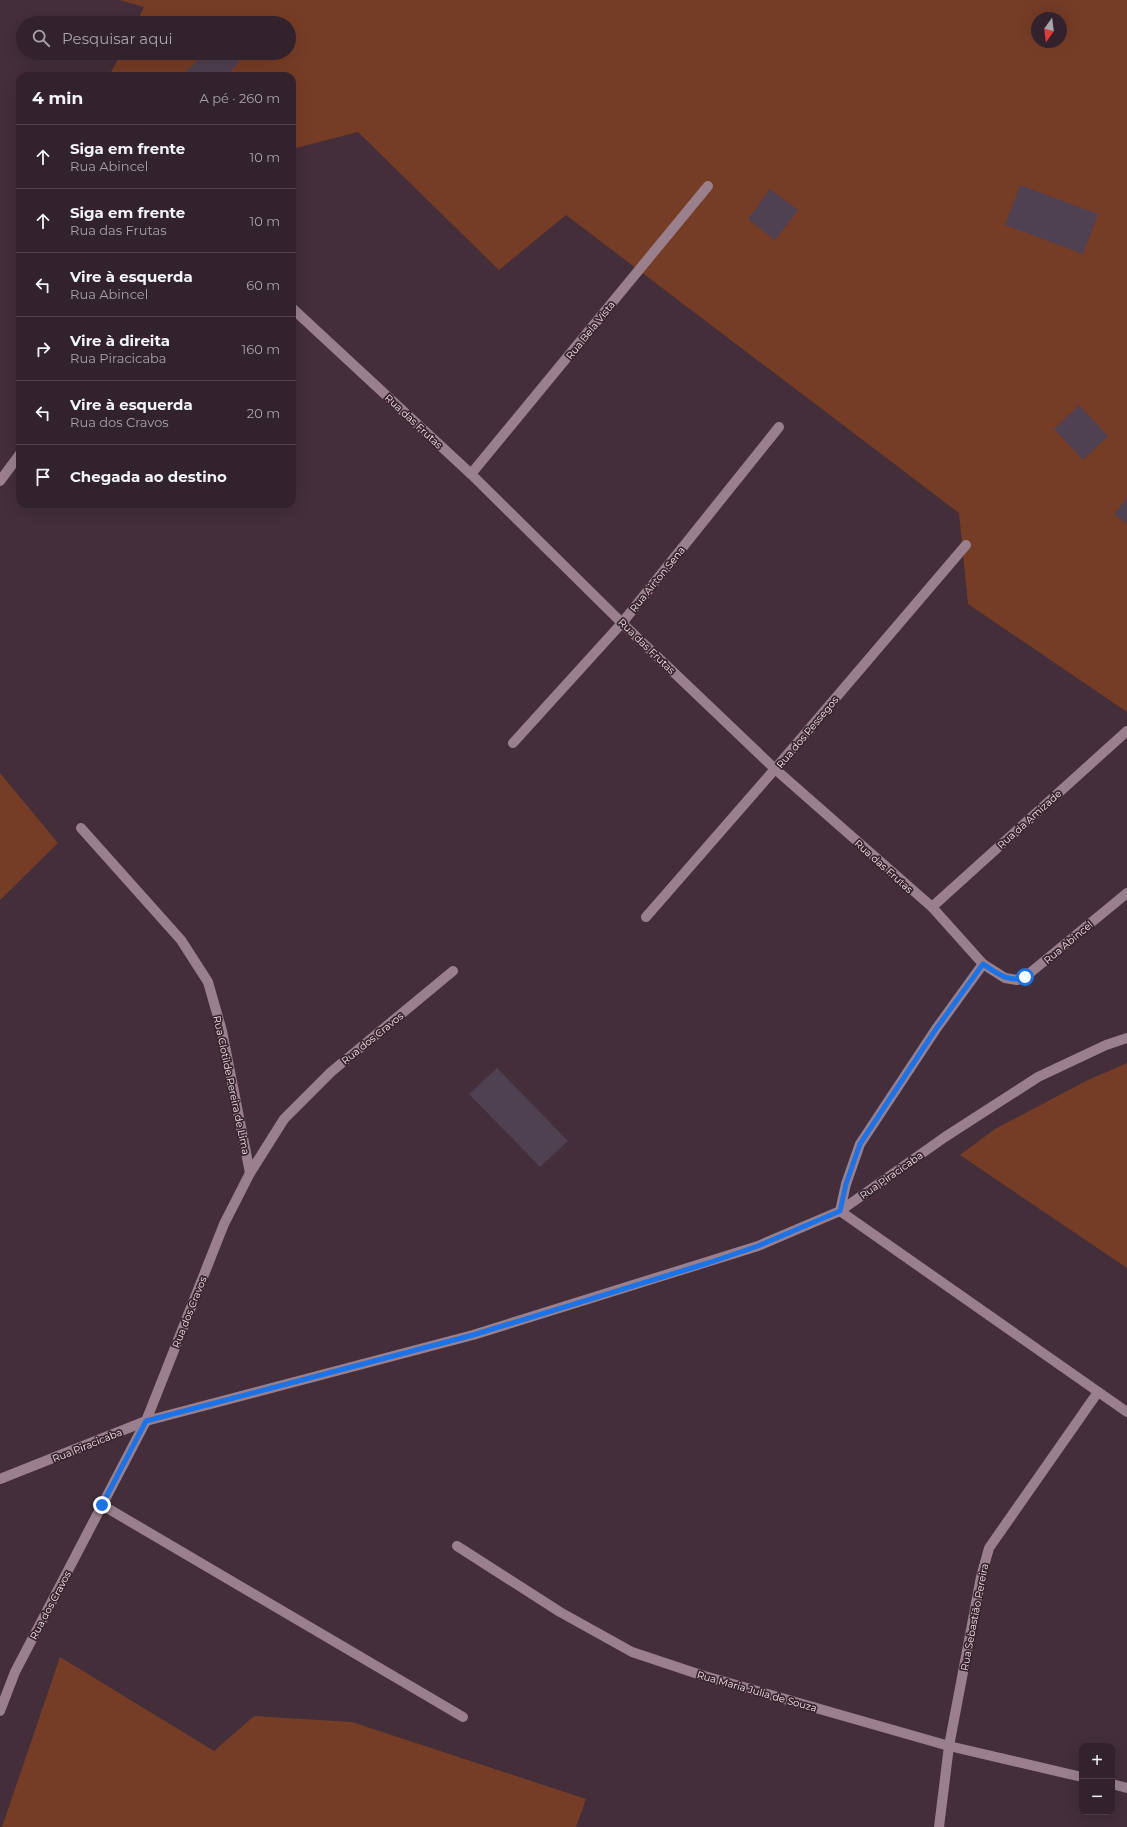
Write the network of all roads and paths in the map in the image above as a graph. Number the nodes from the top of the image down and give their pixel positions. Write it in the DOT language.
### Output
graph roads {
  1 [pos="708,186"];
  2 [pos="296,312"];
  3 [pos="779,427"];
  4 [pos="16,459"];
  5 [pos="471,474"];
  6 [pos="0,481"];
  7 [pos="966,545"];
  8 [pos="622,623"];
  9 [pos="1127,731"];
  10 [pos="513,743"];
  11 [pos="775,769"];
  12 [pos="81,828"];
  13 [pos="1127,893"];
  14 [pos="932,908"];
  15 [pos="646,916"];
  16 [pos="983,964"];
  17 [pos="454,972"];
  18 [pos="1005,978"];
  19 [pos="1127,1038"];
  20 [pos="250,1173"];
  21 [pos="840,1211"];
  22 [pos="1098,1392"];
  23 [pos="1127,1412"];
  24 [pos="146,1421"];
  25 [pos="0,1479"];
  26 [pos="102,1505"];
  27 [pos="457,1546"];
  28 [pos="0,1710"];
  29 [pos="463,1717"];
  30 [pos="949,1746"];
  31 [pos="1079,1776"];
  32 [pos="1115,1785"];
  33 [pos="1127,1788"];
  34 [pos="939,1827"];
  1 -- 5 [label="street, Rua Bela Vista"];
  2 -- 5 [label="street, Rua das Frutas"];
  3 -- 8 [label="street, Rua Airton Sena"];
  4 -- 6 [label="street"];
  5 -- 8 [label="street, Rua das Frutas"];
  7 -- 11 [label="street, Rua dos Pessegos"];
  8 -- 10 [label="street, Rua Airton Sena"];
  8 -- 11 [label="street, Rua das Frutas"];
  9 -- 14 [label="street, Rua da Amizade"];
  11 -- 14 [label="street, Rua das Frutas"];
  11 -- 15 [label="street, Rua dos Pessegos"];
  12 -- 20 [label="street, Rua Clotilde Pereira de Lima"];
  13 -- 18 [label="street, Rua Abincel"];
  14 -- 16 [label="street, Rua das Frutas"];
  16 -- 18 [label="street, Rua das Frutas"];
  16 -- 21 [label="street"];
  17 -- 20 [label="street, Rua dos Cravos"];
  19 -- 21 [label="street, Rua Piracicaba"];
  20 -- 24 [label="street, Rua dos Cravos"];
  21 -- 22 [label="street"];
  21 -- 24 [label="street, Rua Piracicaba"];
  22 -- 23 [label="street"];
  22 -- 30 [label="street, Rua Sebastião Pereira"];
  24 -- 25 [label="street, Rua Piracicaba"];
  24 -- 26 [label="street, Rua dos Cravos"];
  26 -- 28 [label="street, Rua dos Cravos"];
  26 -- 29 [label="street"];
  27 -- 30 [label="street, Rua Maria Julia de Souza"];
  30 -- 31 [label="street, Rua Maria Julia de Souza"];
  30 -- 34 [label="street, Rua Sebastião Pereira"];
  32 -- 33 [label="street"];
}
